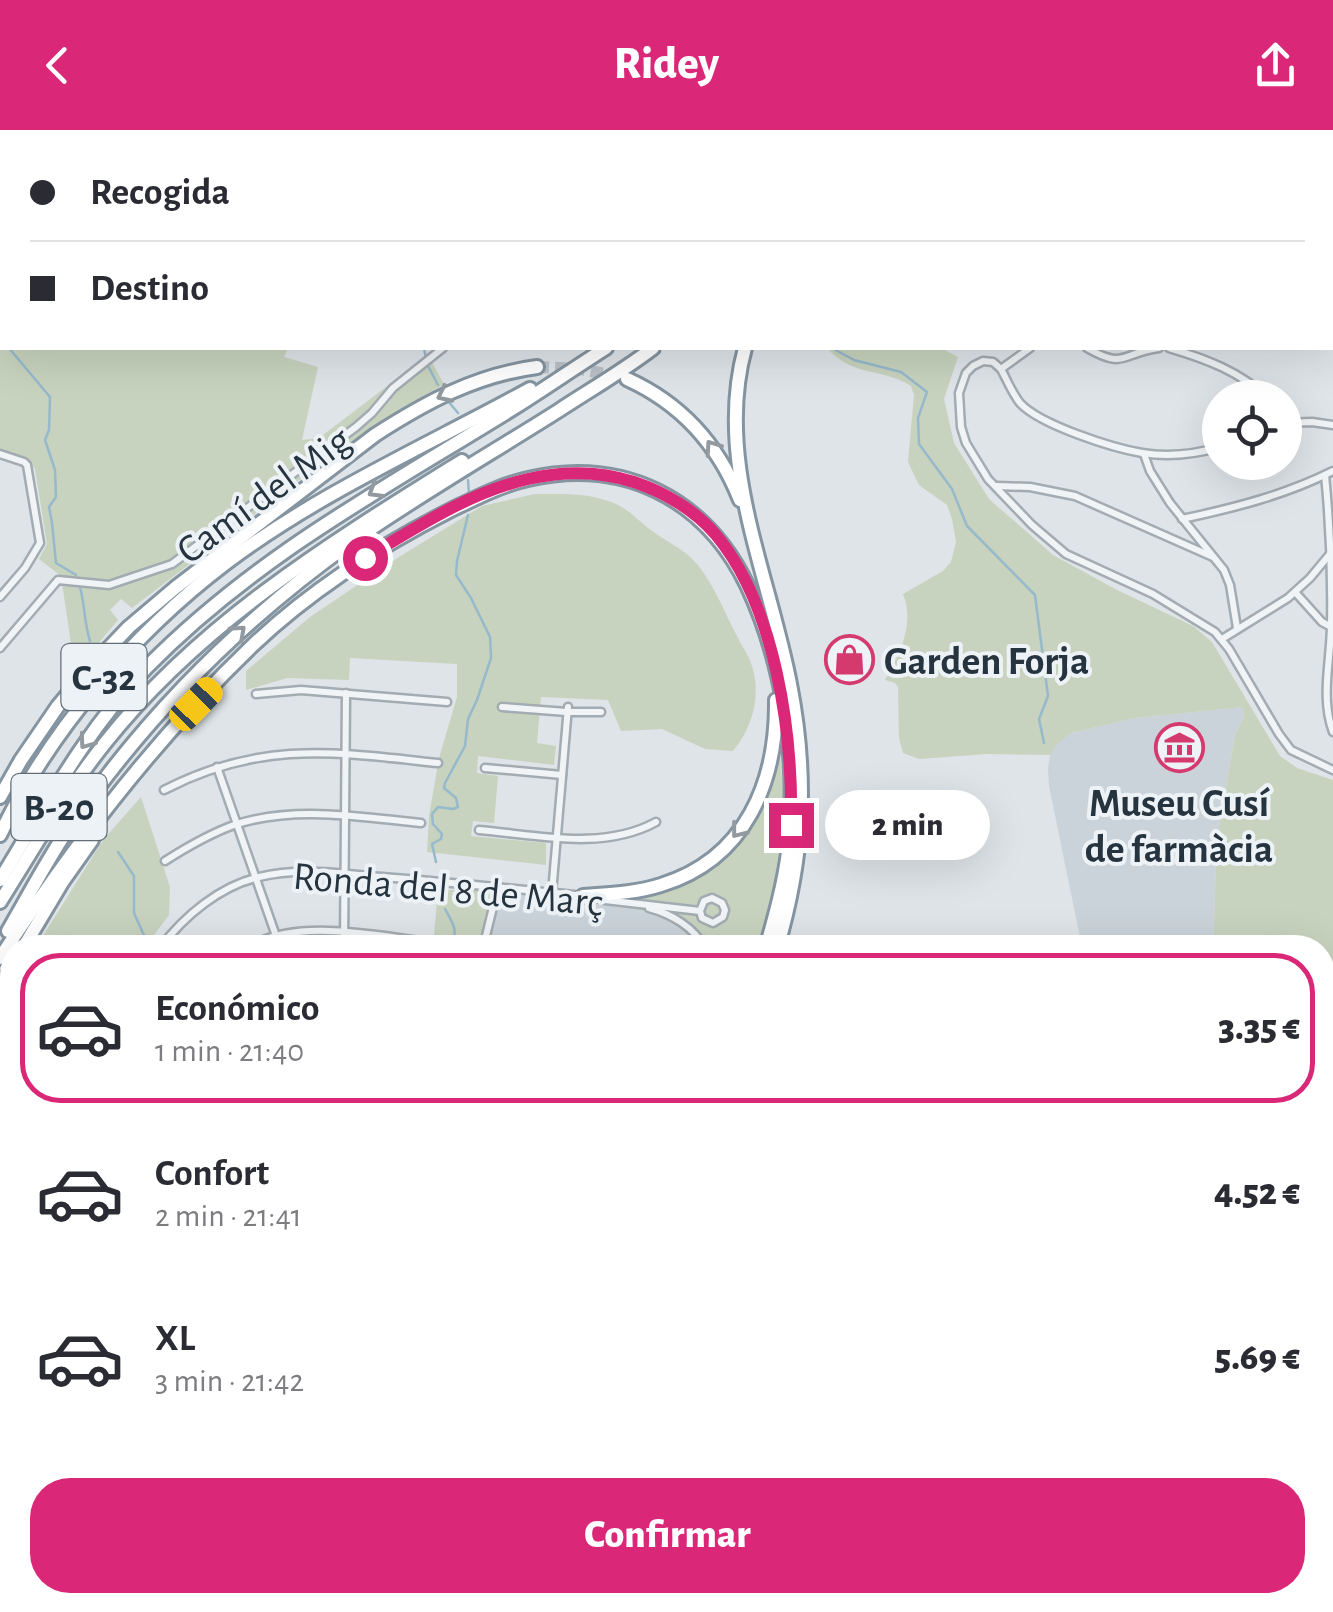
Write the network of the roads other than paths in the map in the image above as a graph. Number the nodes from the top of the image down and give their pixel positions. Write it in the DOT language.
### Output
graph roads {
  1 [pos="440,350"];
  2 [pos="602,350"];
  3 [pos="603,350"];
  4 [pos="641,350"];
  5 [pos="650,350"];
  6 [pos="746,350"];
  7 [pos="1027,350"];
  8 [pos="1090,350"];
  9 [pos="1138,350"];
  10 [pos="1176,350"];
  11 [pos="1197,350"];
  12 [pos="1199,357"];
  13 [pos="537,367"];
  14 [pos="1001,368"];
  15 [pos="627,379"];
  16 [pos="1246,380"];
  17 [pos="1302,423"];
  18 [pos="1333,425"];
  19 [pos="1202,453"];
  20 [pos="0,454"];
  21 [pos="1144,454"];
  22 [pos="1333,471"];
  23 [pos="1324,475"];
  24 [pos="996,486"];
  25 [pos="1182,520"];
  26 [pos="1332,528"];
  27 [pos="754,535"];
  28 [pos="245,550"];
  29 [pos="1332,552"];
  30 [pos="1212,557"];
  31 [pos="175,588"];
  32 [pos="1295,592"];
  33 [pos="0,597"];
  34 [pos="1237,628"];
  35 [pos="1332,628"];
  36 [pos="1222,639"];
  37 [pos="0,648"];
  38 [pos="776,672"];
  39 [pos="346,693"];
  40 [pos="256,694"];
  41 [pos="1330,695"];
  42 [pos="447,702"];
  43 [pos="502,706"];
  44 [pos="568,710"];
  45 [pos="602,712"];
  46 [pos="1333,732"];
  47 [pos="161,742"];
  48 [pos="346,754"];
  49 [pos="438,763"];
  50 [pos="217,766"];
  51 [pos="485,768"];
  52 [pos="1333,770"];
  53 [pos="562,775"];
  54 [pos="164,790"];
  55 [pos="0,798"];
  56 [pos="346,816"];
  57 [pos="656,822"];
  58 [pos="421,823"];
  59 [pos="237,824"];
  60 [pos="479,830"];
  61 [pos="0,836"];
  62 [pos="556,837"];
  63 [pos="165,861"];
  64 [pos="345,874"];
  65 [pos="255,878"];
  66 [pos="0,880"];
  67 [pos="498,887"];
  68 [pos="552,893"];
  69 [pos="583,896"];
  70 [pos="0,902"];
  71 [pos="623,902"];
  72 [pos="700,910"];
  73 [pos="345,933"];
  74 [pos="6,935"];
  75 [pos="16,935"];
  76 [pos="31,935"];
  77 [pos="170,935"];
  78 [pos="276,935"];
  79 [pos="281,935"];
  80 [pos="364,935"];
  81 [pos="486,935"];
  82 [pos="697,935"];
  83 [pos="769,935"];
  84 [pos="780,935"];
  1 -- 37 [label="street, Camí del Mig"];
  2 -- 28 [label="highway, C-32"];
  3 -- 66 [label="highway, B-20, one-way"];
  4 -- 70 [label="highway, B-20"];
  74 -- 5 [label="highway, C-32, one-way"];
  6 -- 27 [label="highway"];
  7 -- 14 [label="street"];
  8 -- 9 [label="street"];
  10 -- 12 [label="street"];
  11 -- 12 [label="street"];
  12 -- 16 [label="street"];
  13 -- 31 [label="highway, one-way"];
  14 -- 21 [label="street"];
  14 -- 24 [label="street"];
  27 -- 15 [label="highway, one-way"];
  17 -- 18 [label="street"];
  19 -- 21 [label="street"];
  20 -- 33 [label="street"];
  21 -- 25 [label="street"];
  22 -- 23 [label="street"];
  23 -- 25 [label="street"];
  23 -- 26 [label="street"];
  24 -- 30 [label="street"];
  24 -- 36 [label="street"];
  25 -- 30 [label="street"];
  26 -- 29 [label="street"];
  27 -- 84 [label="highway"];
  28 -- 31 [label="highway"];
  28 -- 61 [label="highway, C-32"];
  29 -- 32 [label="street"];
  29 -- 35 [label="street"];
  30 -- 34 [label="street"];
  31 -- 55 [label="highway"];
  32 -- 34 [label="street"];
  32 -- 35 [label="street"];
  34 -- 36 [label="street"];
  35 -- 41 [label="street"];
  36 -- 52 [label="street"];
  38 -- 47 [label="highway"];
  38 -- 69 [label="highway, one-way"];
  38 -- 83 [label="highway"];
  39 -- 40 [label="street"];
  39 -- 42 [label="street"];
  39 -- 48 [label="street"];
  41 -- 46 [label="street"];
  43 -- 44 [label="street"];
  44 -- 45 [label="street"];
  44 -- 53 [label="street"];
  47 -- 75 [label="highway"];
  47 -- 76 [label="highway"];
  48 -- 49 [label="street"];
  48 -- 50 [label="street"];
  48 -- 56 [label="street"];
  50 -- 54 [label="street"];
  50 -- 59 [label="street"];
  51 -- 53 [label="street"];
  53 -- 62 [label="street"];
  56 -- 58 [label="street"];
  56 -- 59 [label="street"];
  56 -- 64 [label="street"];
  57 -- 62 [label="street"];
  59 -- 63 [label="street"];
  59 -- 65 [label="street"];
  60 -- 62 [label="street"];
  62 -- 68 [label="street"];
  64 -- 65 [label="street, Ronda del 8 de Març"];
  64 -- 67 [label="street, Ronda del 8 de Març"];
  64 -- 73 [label="street"];
  65 -- 77 [label="street, Ronda del 8 de Març"];
  65 -- 78 [label="street"];
  67 -- 68 [label="street, Ronda del 8 de Març"];
  67 -- 81 [label="street"];
  68 -- 69 [label="street, Ronda del 8 de Març"];
  69 -- 71 [label="street, Ronda del 8 de Març"];
  71 -- 72 [label="street, Ronda del 8 de Març"];
  71 -- 82 [label="street"];
  72 -- 72 [label="street, Ronda del 8 de Març"];
  73 -- 79 [label="street"];
  73 -- 80 [label="street"];
}
